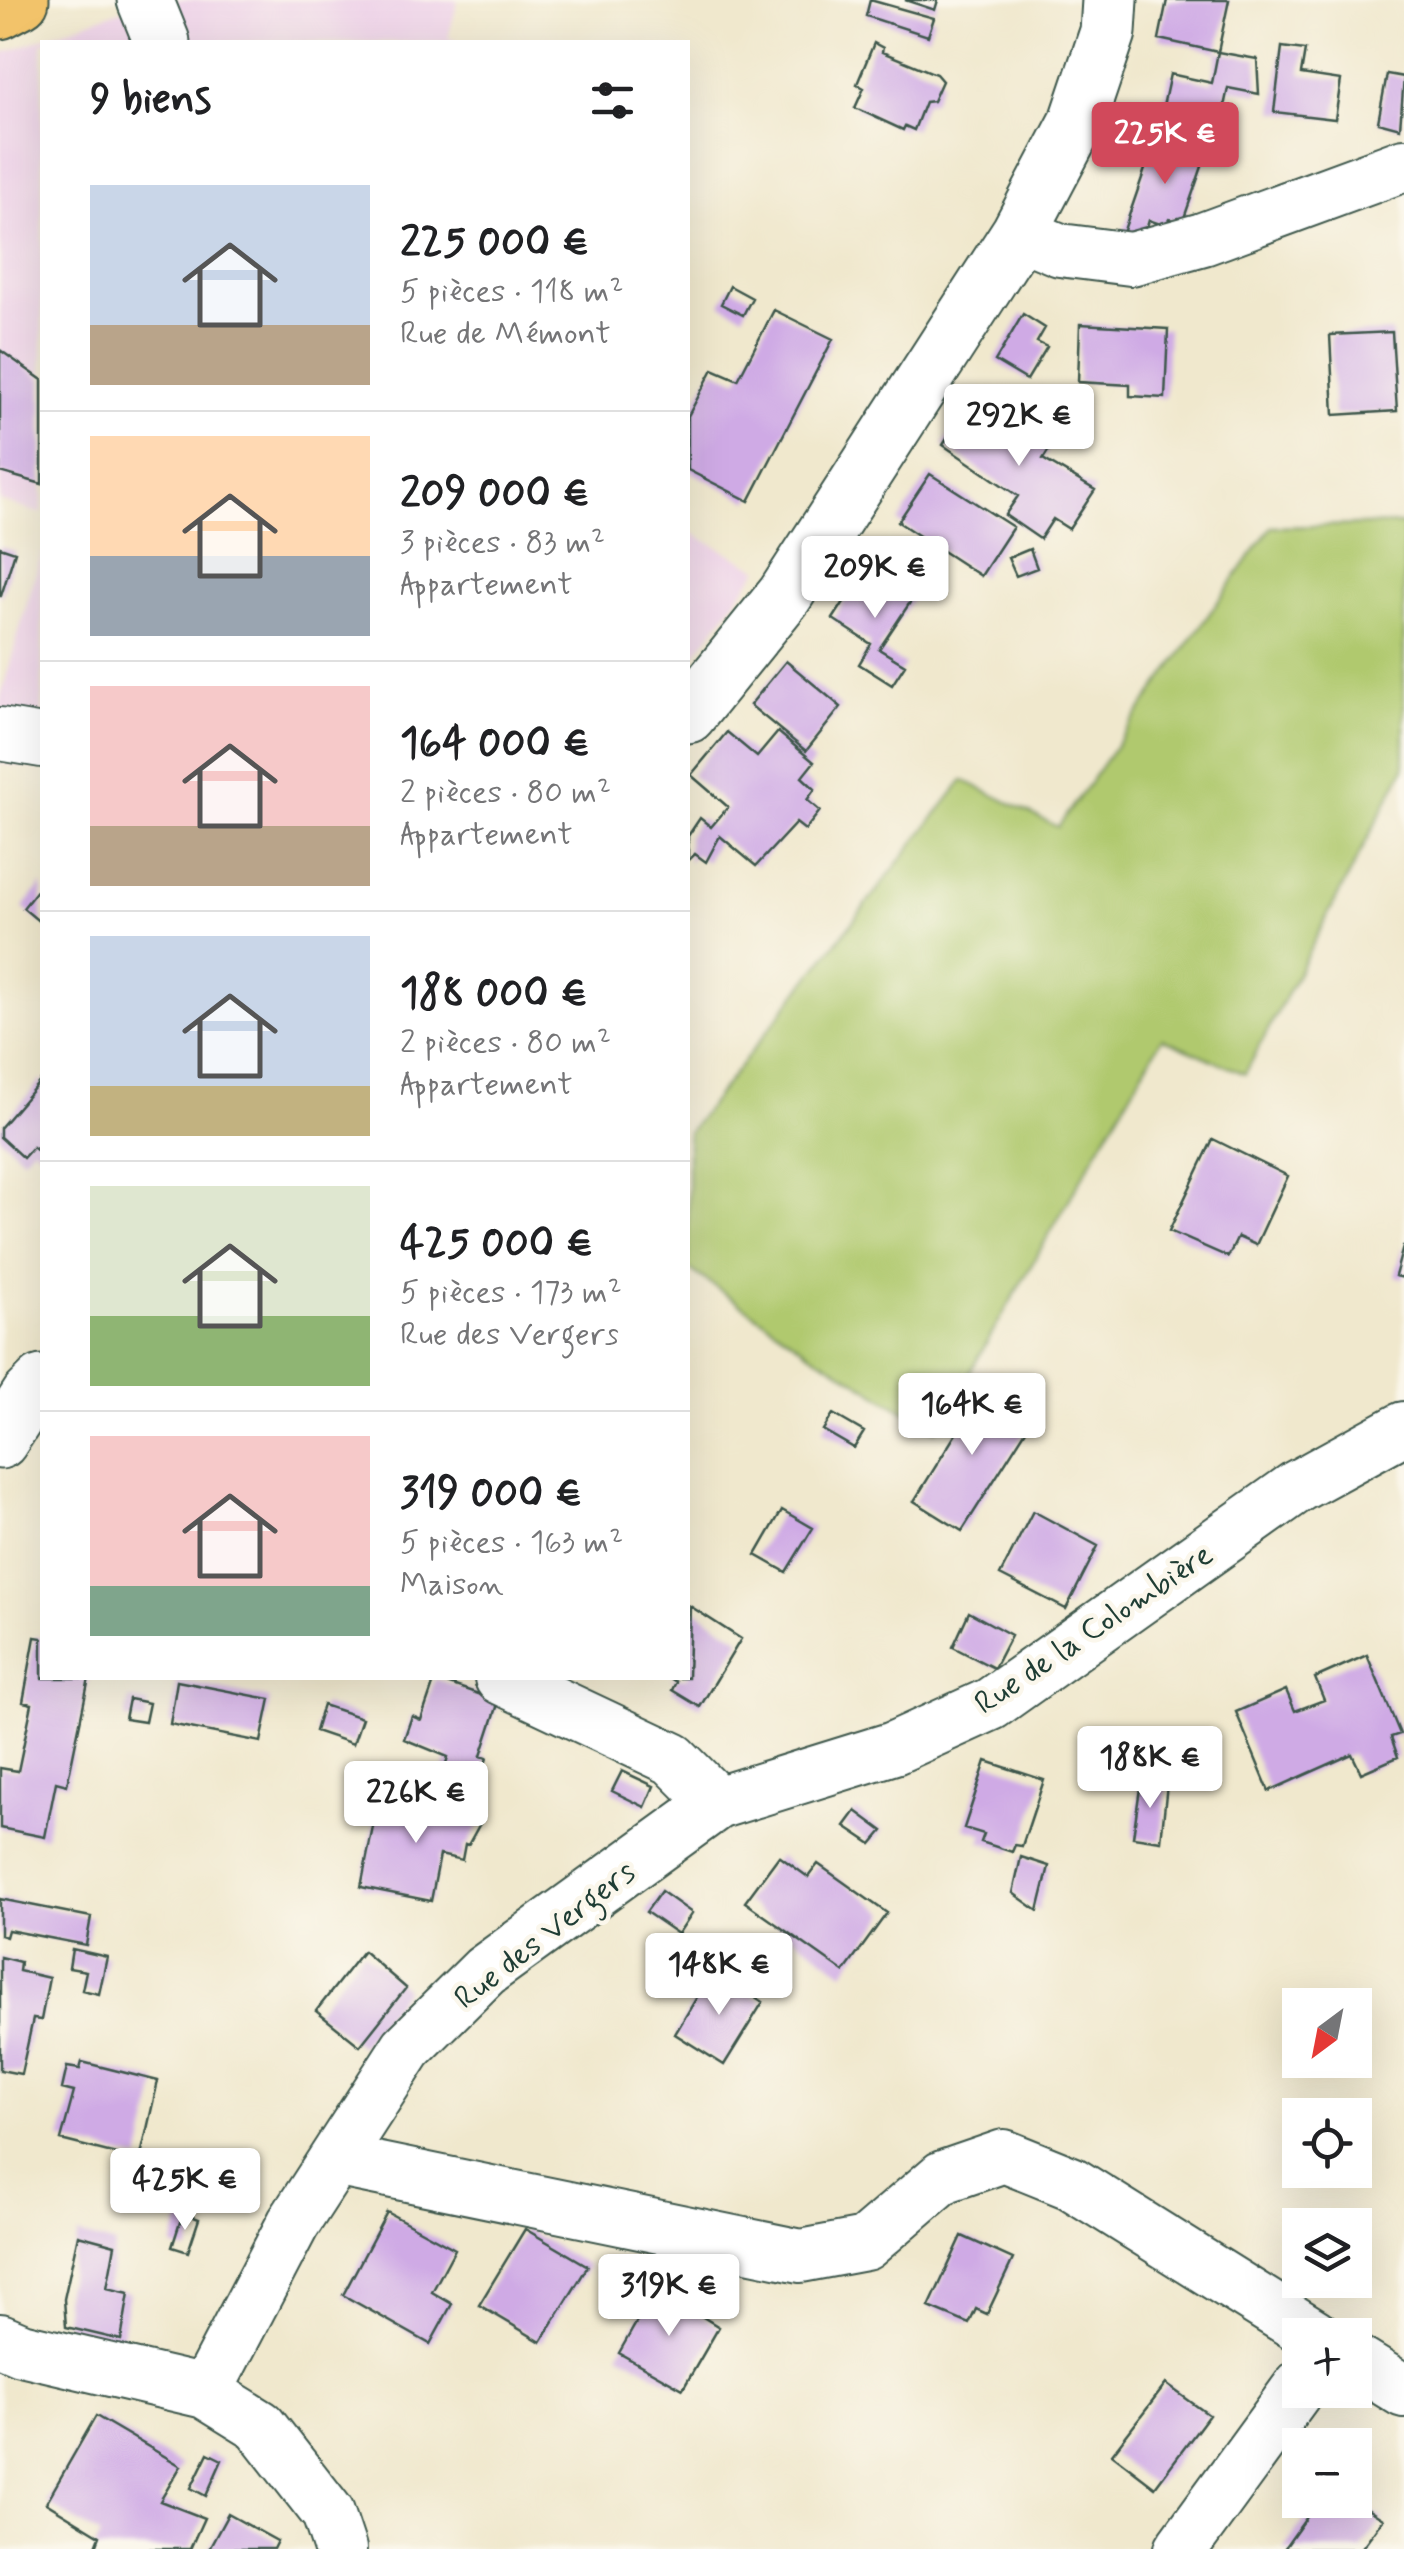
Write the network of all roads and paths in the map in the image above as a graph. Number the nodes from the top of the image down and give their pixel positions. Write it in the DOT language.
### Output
graph roads {
  1 [pos="22,0"];
  2 [pos="145,0"];
  3 [pos="1110,0"];
  4 [pos="0,11"];
  5 [pos="161,40"];
  6 [pos="1395,180"];
  7 [pos="1018,233"];
  8 [pos="690,713"];
  9 [pos="0,734"];
  10 [pos="40,741"];
  11 [pos="40,1385"];
  12 [pos="1404,1428"];
  13 [pos="0,1441"];
  14 [pos="505,1680"];
  15 [pos="717,1803"];
  16 [pos="334,2160"];
  17 [pos="1287,2318"];
  18 [pos="0,2340"];
  19 [pos="1372,2371"];
  20 [pos="1404,2391"];
  21 [pos="205,2392"];
  22 [pos="1284,2408"];
  23 [pos="340,2549"];
  24 [pos="1181,2549"];
  1 -- 4 [label="main road"];
  2 -- 5 [label="street"];
  3 -- 7 [label="street"];
  6 -- 7 [label="street"];
  7 -- 8 [label="street"];
  9 -- 10 [label="street"];
  11 -- 13 [label="street"];
  12 -- 15 [label="street, Rue de la Colombière"];
  14 -- 15 [label="street"];
  15 -- 16 [label="street, Rue des Vergers"];
  16 -- 17 [label="street"];
  16 -- 21 [label="street, Rue des Vergers"];
  18 -- 21 [label="street"];
  19 -- 20 [label="street"];
  21 -- 23 [label="street"];
  22 -- 24 [label="street"];
}
